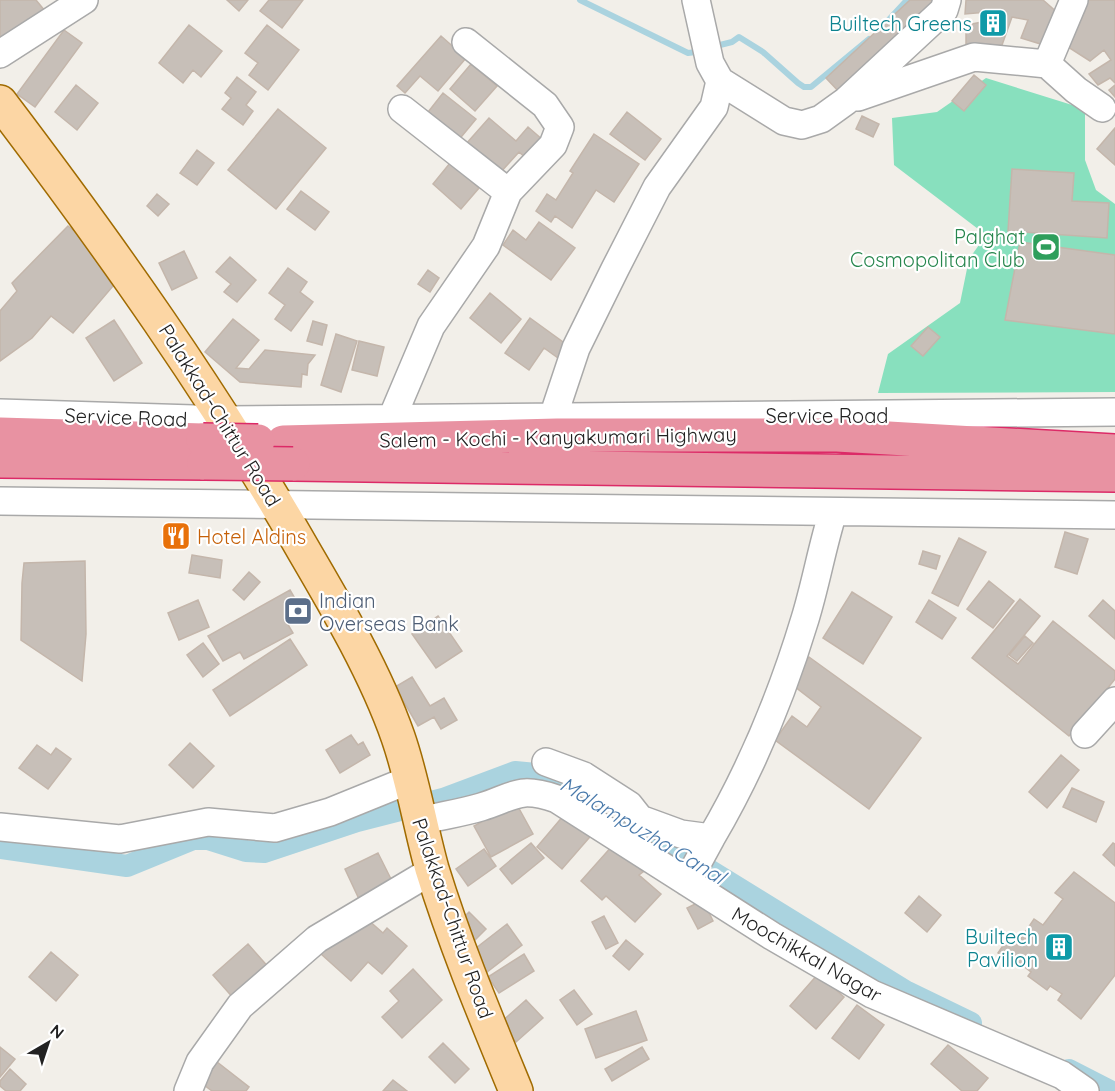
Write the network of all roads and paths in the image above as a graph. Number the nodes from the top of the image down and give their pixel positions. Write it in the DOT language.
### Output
graph roads {
  1 [pos="84,0"];
  2 [pos="696,0"];
  3 [pos="947,0"];
  4 [pos="1074,0"];
  5 [pos="466,42"];
  6 [pos="0,54"];
  7 [pos="1047,64"];
  8 [pos="715,72"];
  9 [pos="846,101"];
  10 [pos="0,102"];
  11 [pos="1102,108"];
  12 [pos="402,109"];
  13 [pos="508,192"];
  14 [pos="1115,412"];
  15 [pos="0,413"];
  16 [pos="553,417"];
  17 [pos="392,418"];
  18 [pos="0,435"];
  19 [pos="211,441"];
  20 [pos="1115,452"];
  21 [pos="288,453"];
  22 [pos="0,461"];
  23 [pos="1115,475"];
  24 [pos="0,501"];
  25 [pos="279,506"];
  26 [pos="833,512"];
  27 [pos="1115,515"];
  28 [pos="1115,701"];
  29 [pos="1085,734"];
  30 [pos="546,762"];
  31 [pos="410,781"];
  32 [pos="420,820"];
  33 [pos="0,827"];
  34 [pos="711,838"];
  35 [pos="433,870"];
  36 [pos="687,882"];
  37 [pos="188,1091"];
  38 [pos="516,1091"];
  39 [pos="1085,1091"];
  1 -- 6 [label="street"];
  2 -- 8 [label="street"];
  3 -- 9 [label="street"];
  4 -- 7 [label="street"];
  5 -- 13 [label="street"];
  7 -- 9 [label="street"];
  7 -- 11 [label="street"];
  8 -- 9 [label="street"];
  8 -- 16 [label="street"];
  10 -- 19 [label="main road, Palakkad-Chittur Road"];
  12 -- 13 [label="street"];
  13 -- 17 [label="street"];
  14 -- 16 [label="street, Service Road"];
  15 -- 19 [label="street, Service Road"];
  16 -- 17 [label="street, Service Road"];
  17 -- 19 [label="street, Service Road"];
  18 -- 19 [label="highway, Salem - Kochi - Kanyakumari Highway"];
  19 -- 21 [label="highway, Salem - Kochi - Kanyakumari Highway, bridge"];
  19 -- 22 [label="highway, Salem - Kochi - Kanyakumari Highway"];
  19 -- 25 [label="main road, Palakkad-Chittur Road"];
  20 -- 21 [label="highway, Salem - Kochi - Kanyakumari Highway"];
  21 -- 23 [label="highway, Salem - Kochi - Kanyakumari Highway"];
  24 -- 25 [label="street"];
  25 -- 26 [label="street"];
  25 -- 31 [label="main road, Palakkad-Chittur Road"];
  26 -- 27 [label="street"];
  26 -- 34 [label="street"];
  28 -- 29 [label="street"];
  30 -- 34 [label="street"];
  31 -- 32 [label="main road, Palakkad-Chittur Road"];
  31 -- 33 [label="street"];
  32 -- 35 [label="main road, Palakkad-Chittur Road"];
  32 -- 36 [label="street, Moochikkal Nagar"];
  34 -- 36 [label="street"];
  35 -- 37 [label="street"];
  35 -- 38 [label="main road, Palakkad-Chittur Road"];
  36 -- 39 [label="street, Moochikkal Nagar"];
}
